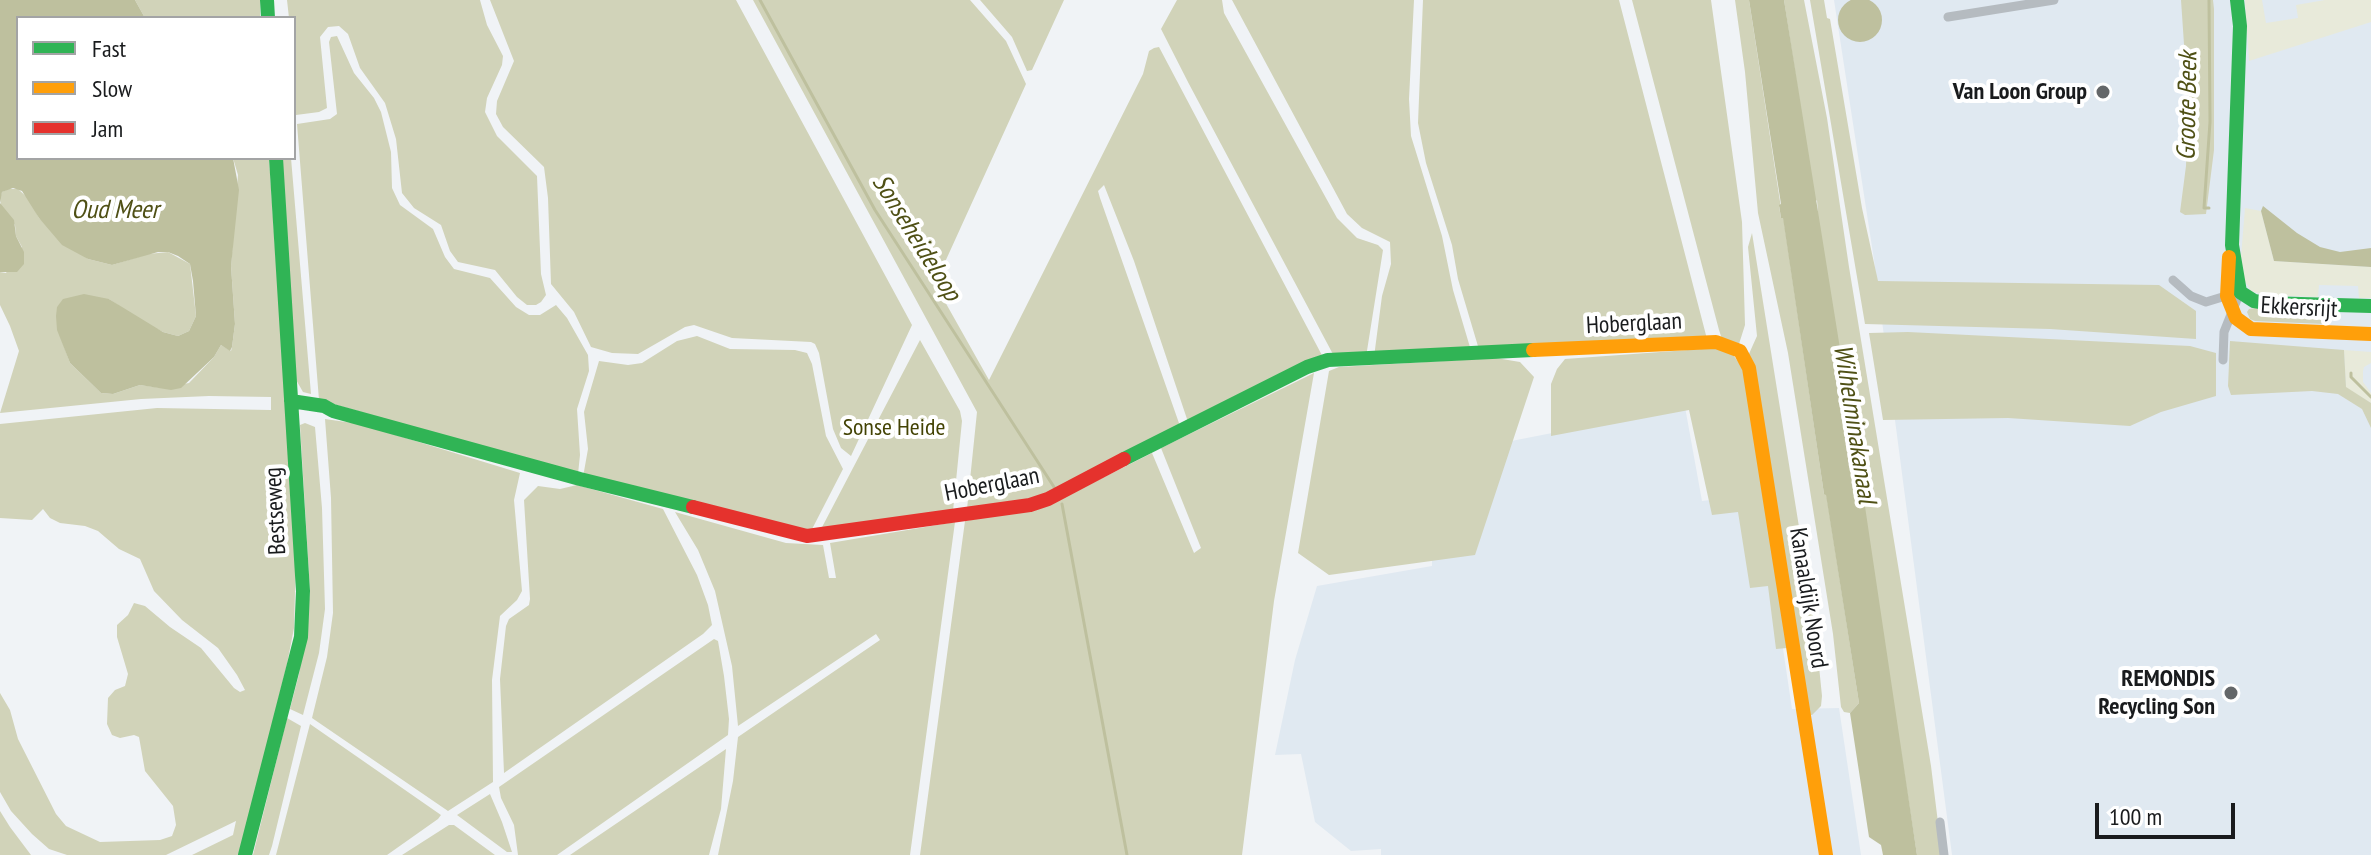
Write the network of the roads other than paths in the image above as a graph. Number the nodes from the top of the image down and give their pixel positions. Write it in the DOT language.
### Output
graph roads {
  1 [pos="2054,0"];
  2 [pos="2237,0"];
  3 [pos="1948,17"];
  4 [pos="276,160"];
  5 [pos="2173,280"];
  6 [pos="2233,294"];
  7 [pos="2371,306"];
  8 [pos="2232,311"];
  9 [pos="2371,334"];
  10 [pos="1740,351"];
  11 [pos="2223,360"];
  12 [pos="291,401"];
  13 [pos="1940,822"];
  14 [pos="245,855"];
  15 [pos="1826,855"];
  16 [pos="1944,855"];
  1 -- 3 [label="street"];
  2 -- 6 [label="street, Ekkersrijt"];
  4 -- 12 [label="street, Bestseweg"];
  5 -- 6 [label="street"];
  6 -- 7 [label="street, Ekkersrijt"];
  6 -- 8 [label="street, Ekkersrijt"];
  8 -- 9 [label="street, Ekkersrijt"];
  8 -- 11 [label="street, Ekkersrijt"];
  10 -- 12 [label="street, Hoberglaan"];
  10 -- 15 [label="street, Kanaaldijk Noord"];
  12 -- 14 [label="street, Bestseweg"];
  13 -- 16 [label="street"];
}
